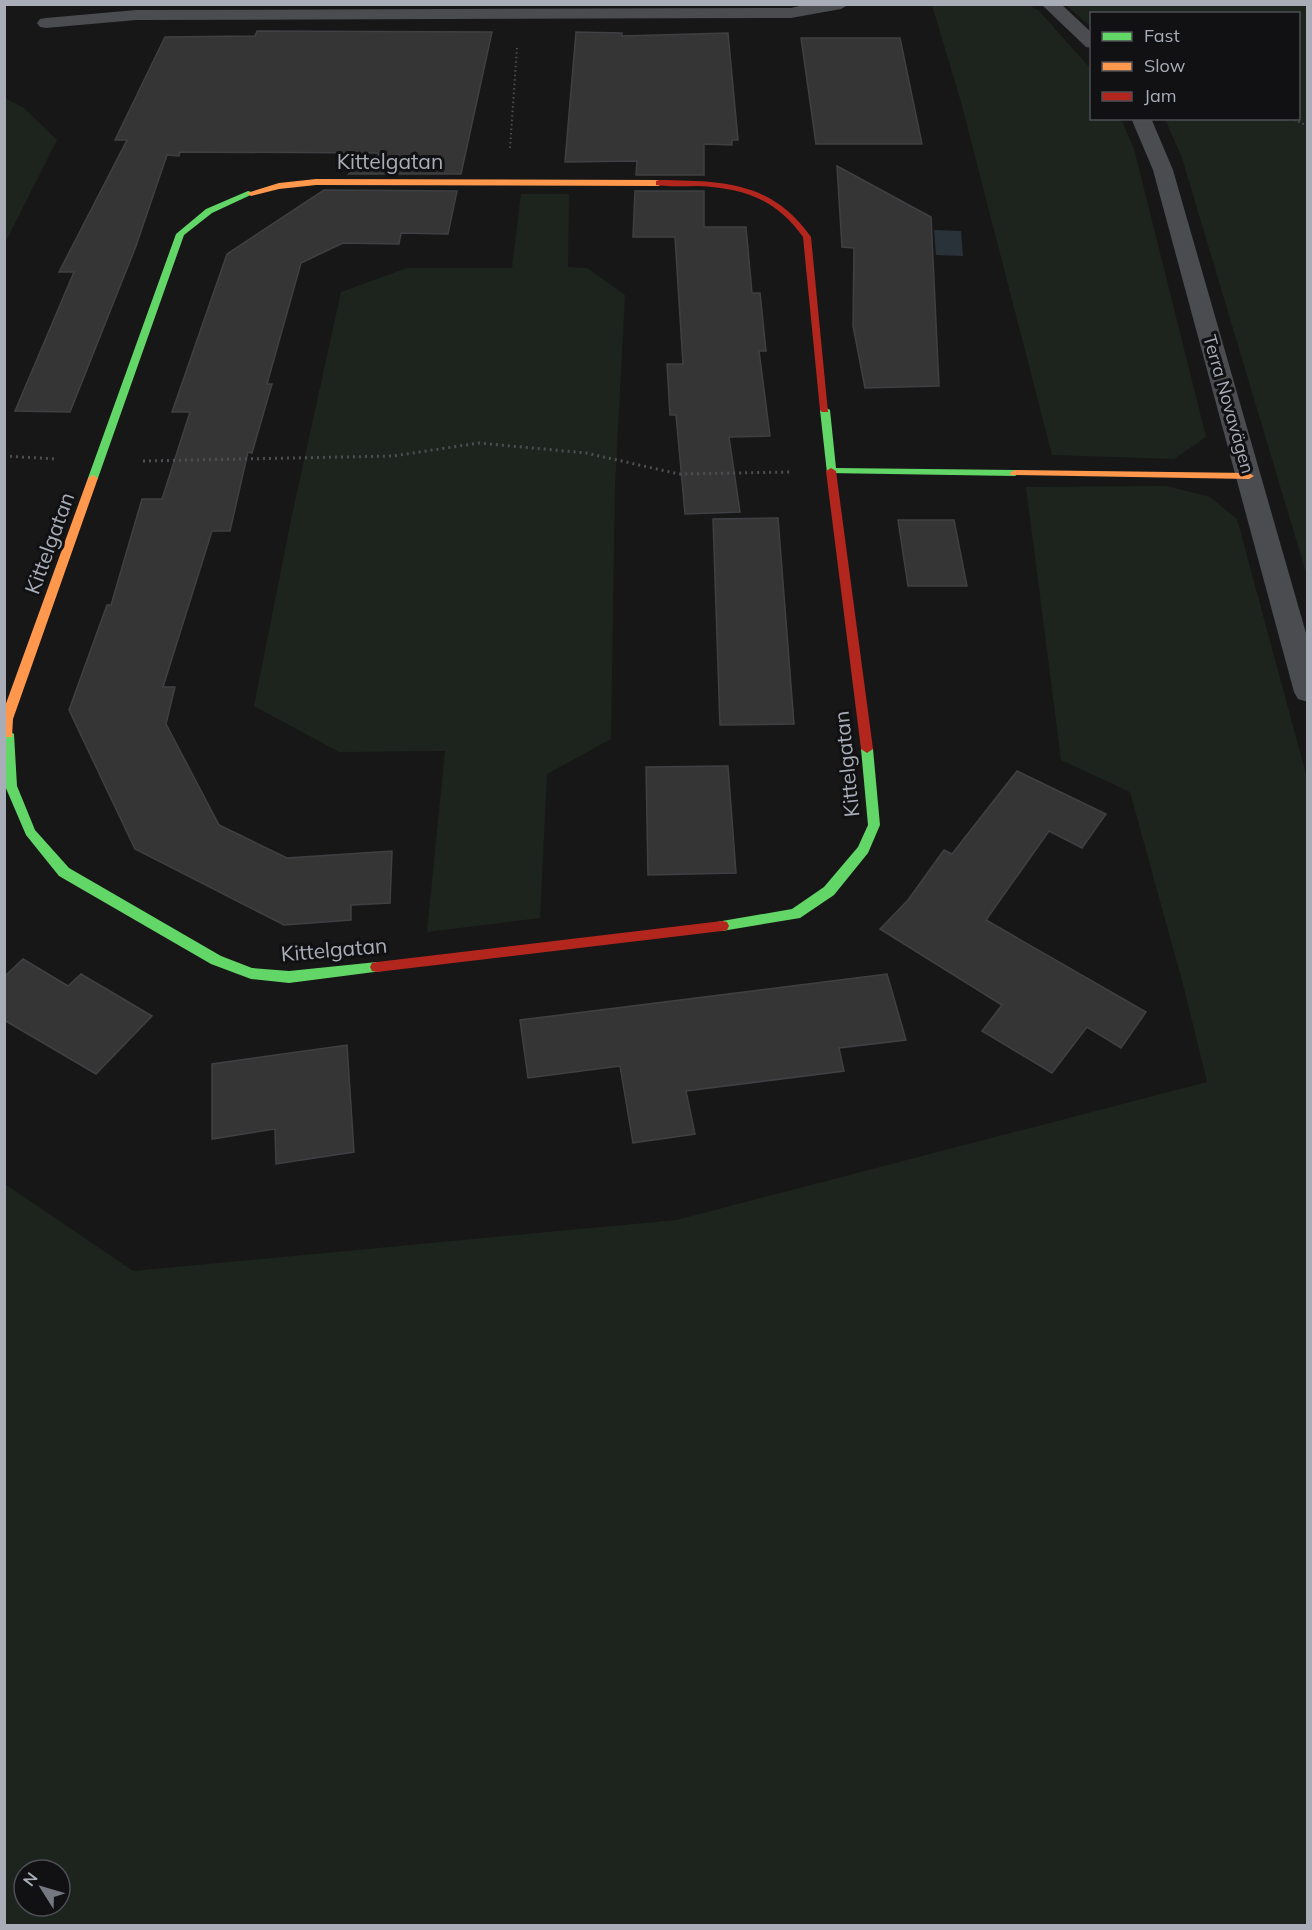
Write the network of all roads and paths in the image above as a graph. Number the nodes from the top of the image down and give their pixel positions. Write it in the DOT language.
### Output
graph roads {
  1 [pos="841,4"];
  2 [pos="1050,4"];
  3 [pos="425,9"];
  4 [pos="519,15"];
  5 [pos="46,23"];
  6 [pos="1090,41"];
  7 [pos="1142,120"];
  8 [pos="508,182"];
  9 [pos="4,456"];
  10 [pos="100,463"];
  11 [pos="831,471"];
  12 [pos="1249,476"];
  13 [pos="1308,692"];
  1 -- 4 [label="street"];
  2 -- 6 [label="street"];
  3 -- 4 [label="street"];
  3 -- 5 [label="street"];
  4 -- 8 [label="path"];
  7 -- 12 [label="street, Terra Novavägen"];
  8 -- 10 [label="street, Kittelgatan"];
  8 -- 11 [label="street, Kittelgatan"];
  9 -- 10 [label="path"];
  10 -- 11 [label="path"];
  10 -- 11 [label="street, Kittelgatan"];
  11 -- 12 [label="street"];
  12 -- 13 [label="street, Terra Novavägen"];
}
